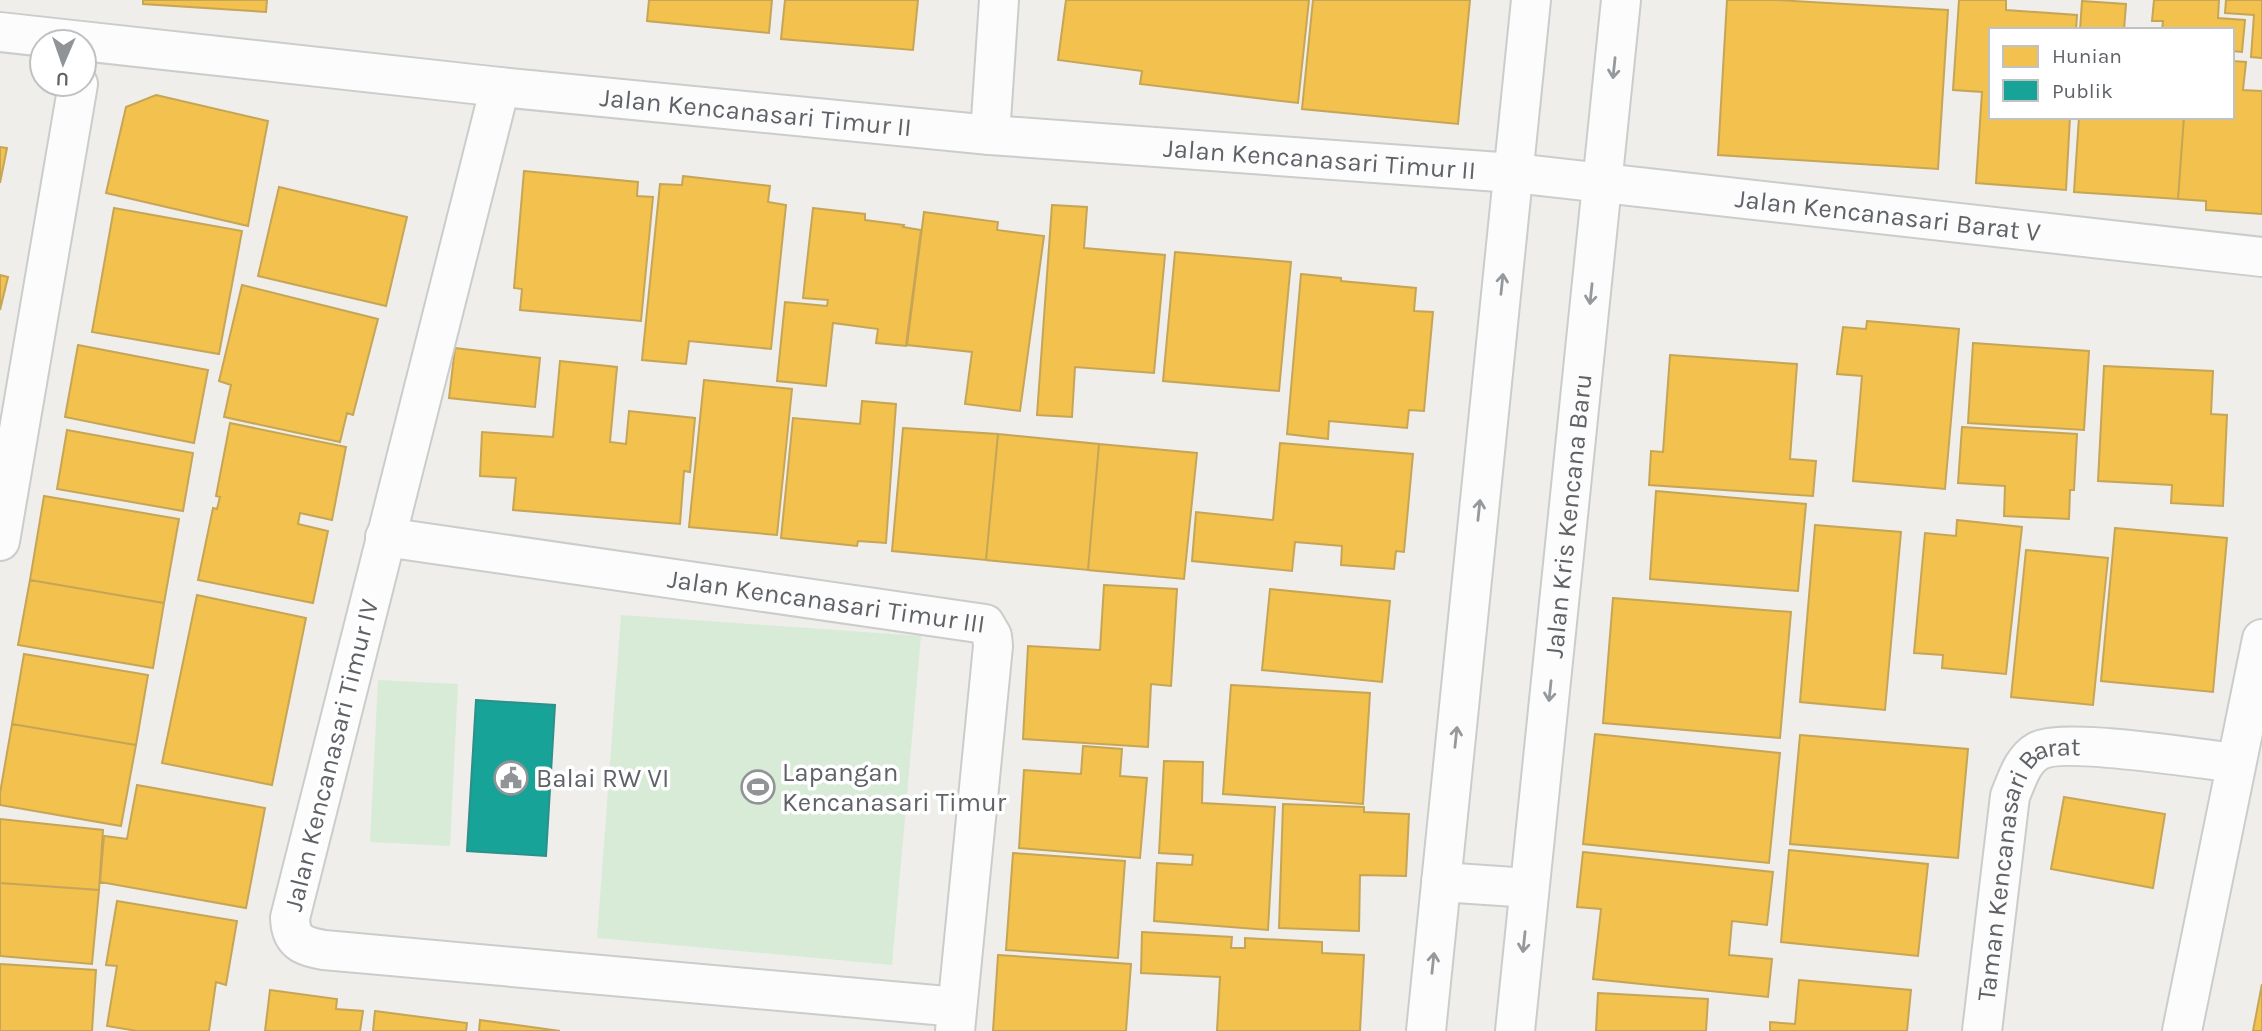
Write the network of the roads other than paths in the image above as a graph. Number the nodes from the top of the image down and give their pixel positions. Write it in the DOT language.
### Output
graph roads {
  1 [pos="999,0"];
  2 [pos="1531,0"];
  3 [pos="1621,0"];
  4 [pos="0,32"];
  5 [pos="28,36"];
  6 [pos="98,46"];
  7 [pos="500,87"];
  8 [pos="76,98"];
  9 [pos="990,135"];
  10 [pos="1513,173"];
  11 [pos="1603,183"];
  12 [pos="2262,257"];
  13 [pos="385,537"];
  14 [pos="0,541"];
  15 [pos="2262,639"];
  16 [pos="2236,763"];
  17 [pos="1441,882"];
  18 [pos="1529,888"];
  19 [pos="956,1019"];
  20 [pos="1426,1031"];
  21 [pos="1515,1031"];
  22 [pos="1982,1031"];
  23 [pos="2182,1031"];
  1 -- 9 [label="street"];
  2 -- 10 [label="street"];
  3 -- 11 [label="street, Jalan Kris Kencana Baru, one-way"];
  4 -- 5 [label="street, Jalan Kencanasari Timur II"];
  6 -- 7 [label="street, Jalan Kencanasari Timur II"];
  7 -- 9 [label="street, Jalan Kencanasari Timur II"];
  7 -- 13 [label="street, Jalan Kencanasari Timur IV"];
  8 -- 14 [label="street"];
  9 -- 10 [label="street, Jalan Kencanasari Timur II"];
  10 -- 11 [label="street, Jalan Kencanasari Barat V"];
  17 -- 10 [label="street, one-way"];
  11 -- 12 [label="street, Jalan Kencanasari Barat V"];
  11 -- 18 [label="street, Jalan Kris Kencana Baru, one-way"];
  13 -- 19 [label="street, Jalan Kencanasari Timur III"];
  13 -- 19 [label="street, Jalan Kencanasari Timur IV"];
  15 -- 16 [label="street"];
  16 -- 22 [label="street, Taman Kencanasari Barat"];
  16 -- 23 [label="street"];
  17 -- 18 [label="street"];
  20 -- 17 [label="street, one-way"];
  18 -- 21 [label="street, Jalan Kris Kencana Baru, one-way"];
}
